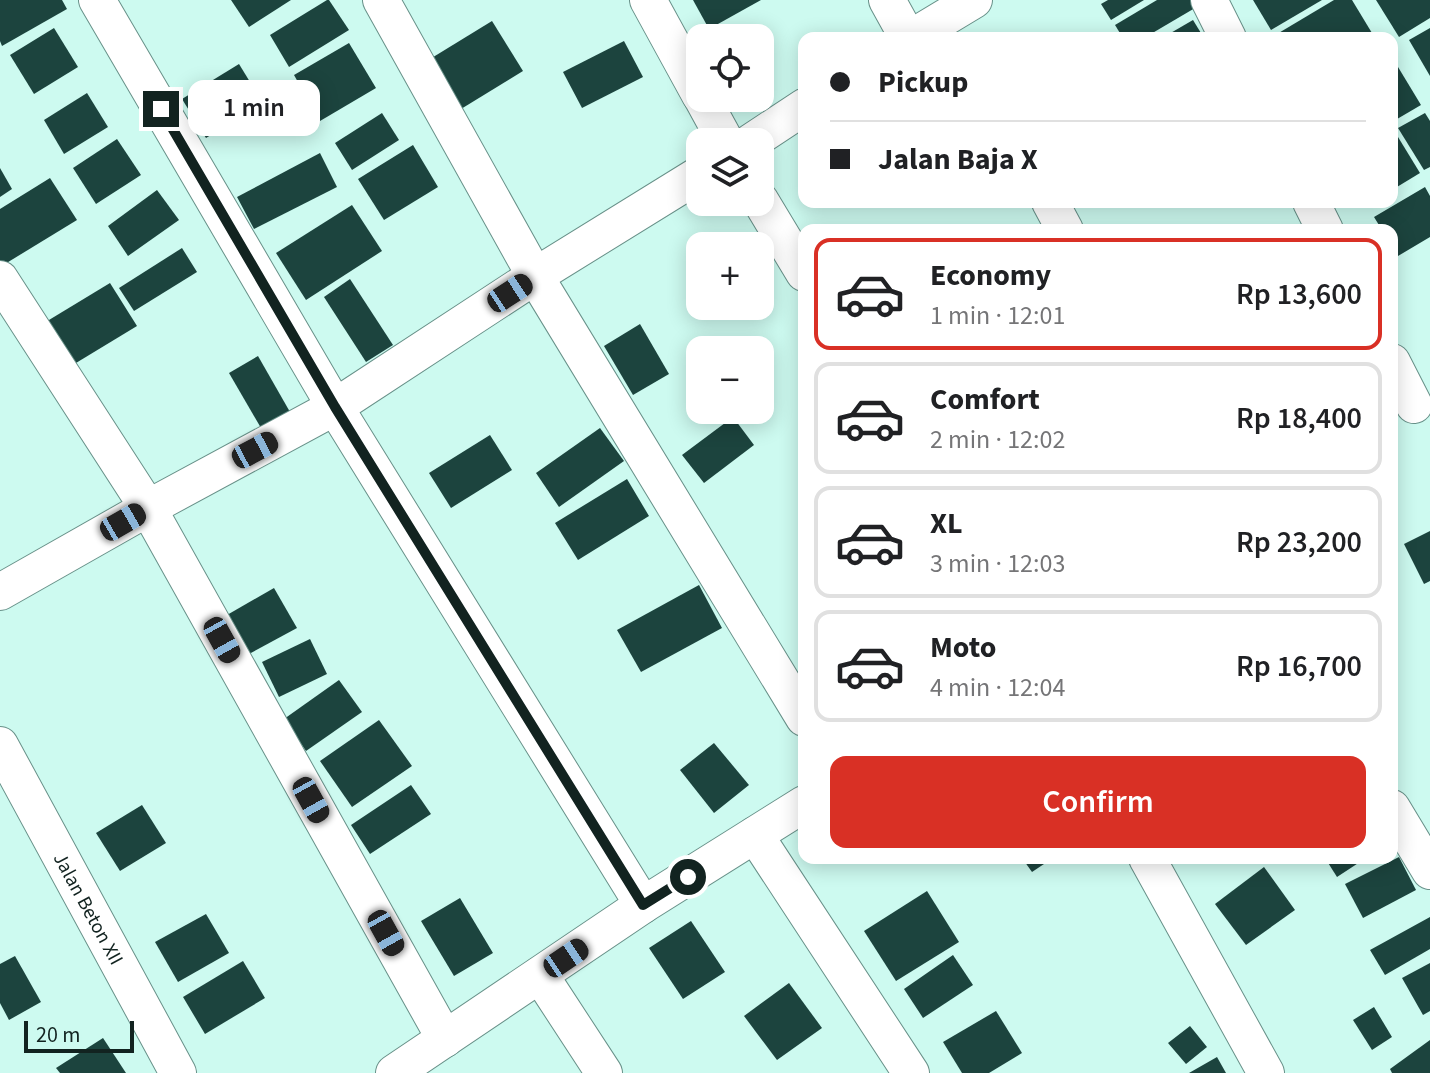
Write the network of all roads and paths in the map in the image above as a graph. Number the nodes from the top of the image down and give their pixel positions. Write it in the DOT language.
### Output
graph roads {
  1 [pos="97,0"];
  2 [pos="381,0"];
  3 [pos="648,0"];
  4 [pos="887,0"];
  5 [pos="1209,0"];
  6 [pos="963,18"];
  7 [pos="906,32"];
  8 [pos="925,32"];
  9 [pos="1225,32"];
  10 [pos="686,69"];
  11 [pos="798,111"];
  12 [pos="772,128"];
  13 [pos="686,183"];
  14 [pos="770,216"];
  15 [pos="798,263"];
  16 [pos="535,276"];
  17 [pos="0,279"];
  18 [pos="1398,376"];
  19 [pos="335,407"];
  20 [pos="1412,407"];
  21 [pos="148,508"];
  22 [pos="0,592"];
  23 [pos="798,708"];
  24 [pos="0,745"];
  25 [pos="798,808"];
  26 [pos="1398,818"];
  27 [pos="755,835"];
  28 [pos="1150,864"];
  29 [pos="1430,871"];
  30 [pos="643,905"];
  31 [pos="540,975"];
  32 [pos="445,1039"];
  33 [pos="178,1073"];
  34 [pos="394,1073"];
  35 [pos="604,1073"];
  36 [pos="911,1073"];
  37 [pos="1266,1073"];
  1 -- 19 [label="street"];
  2 -- 16 [label="street"];
  3 -- 10 [label="street"];
  4 -- 7 [label="street"];
  5 -- 9 [label="street"];
  6 -- 8 [label="street"];
  11 -- 12 [label="street"];
  13 -- 16 [label="street"];
  14 -- 15 [label="street"];
  16 -- 19 [label="street"];
  16 -- 23 [label="street"];
  17 -- 21 [label="street"];
  18 -- 20 [label="street"];
  19 -- 21 [label="street"];
  19 -- 30 [label="street"];
  21 -- 22 [label="street"];
  21 -- 32 [label="street"];
  24 -- 33 [label="street, Jalan Beton XII"];
  25 -- 27 [label="street"];
  26 -- 29 [label="street"];
  27 -- 30 [label="street"];
  27 -- 36 [label="street"];
  28 -- 37 [label="street"];
  30 -- 31 [label="street"];
  31 -- 32 [label="street"];
  31 -- 35 [label="street"];
  32 -- 34 [label="street"];
}
